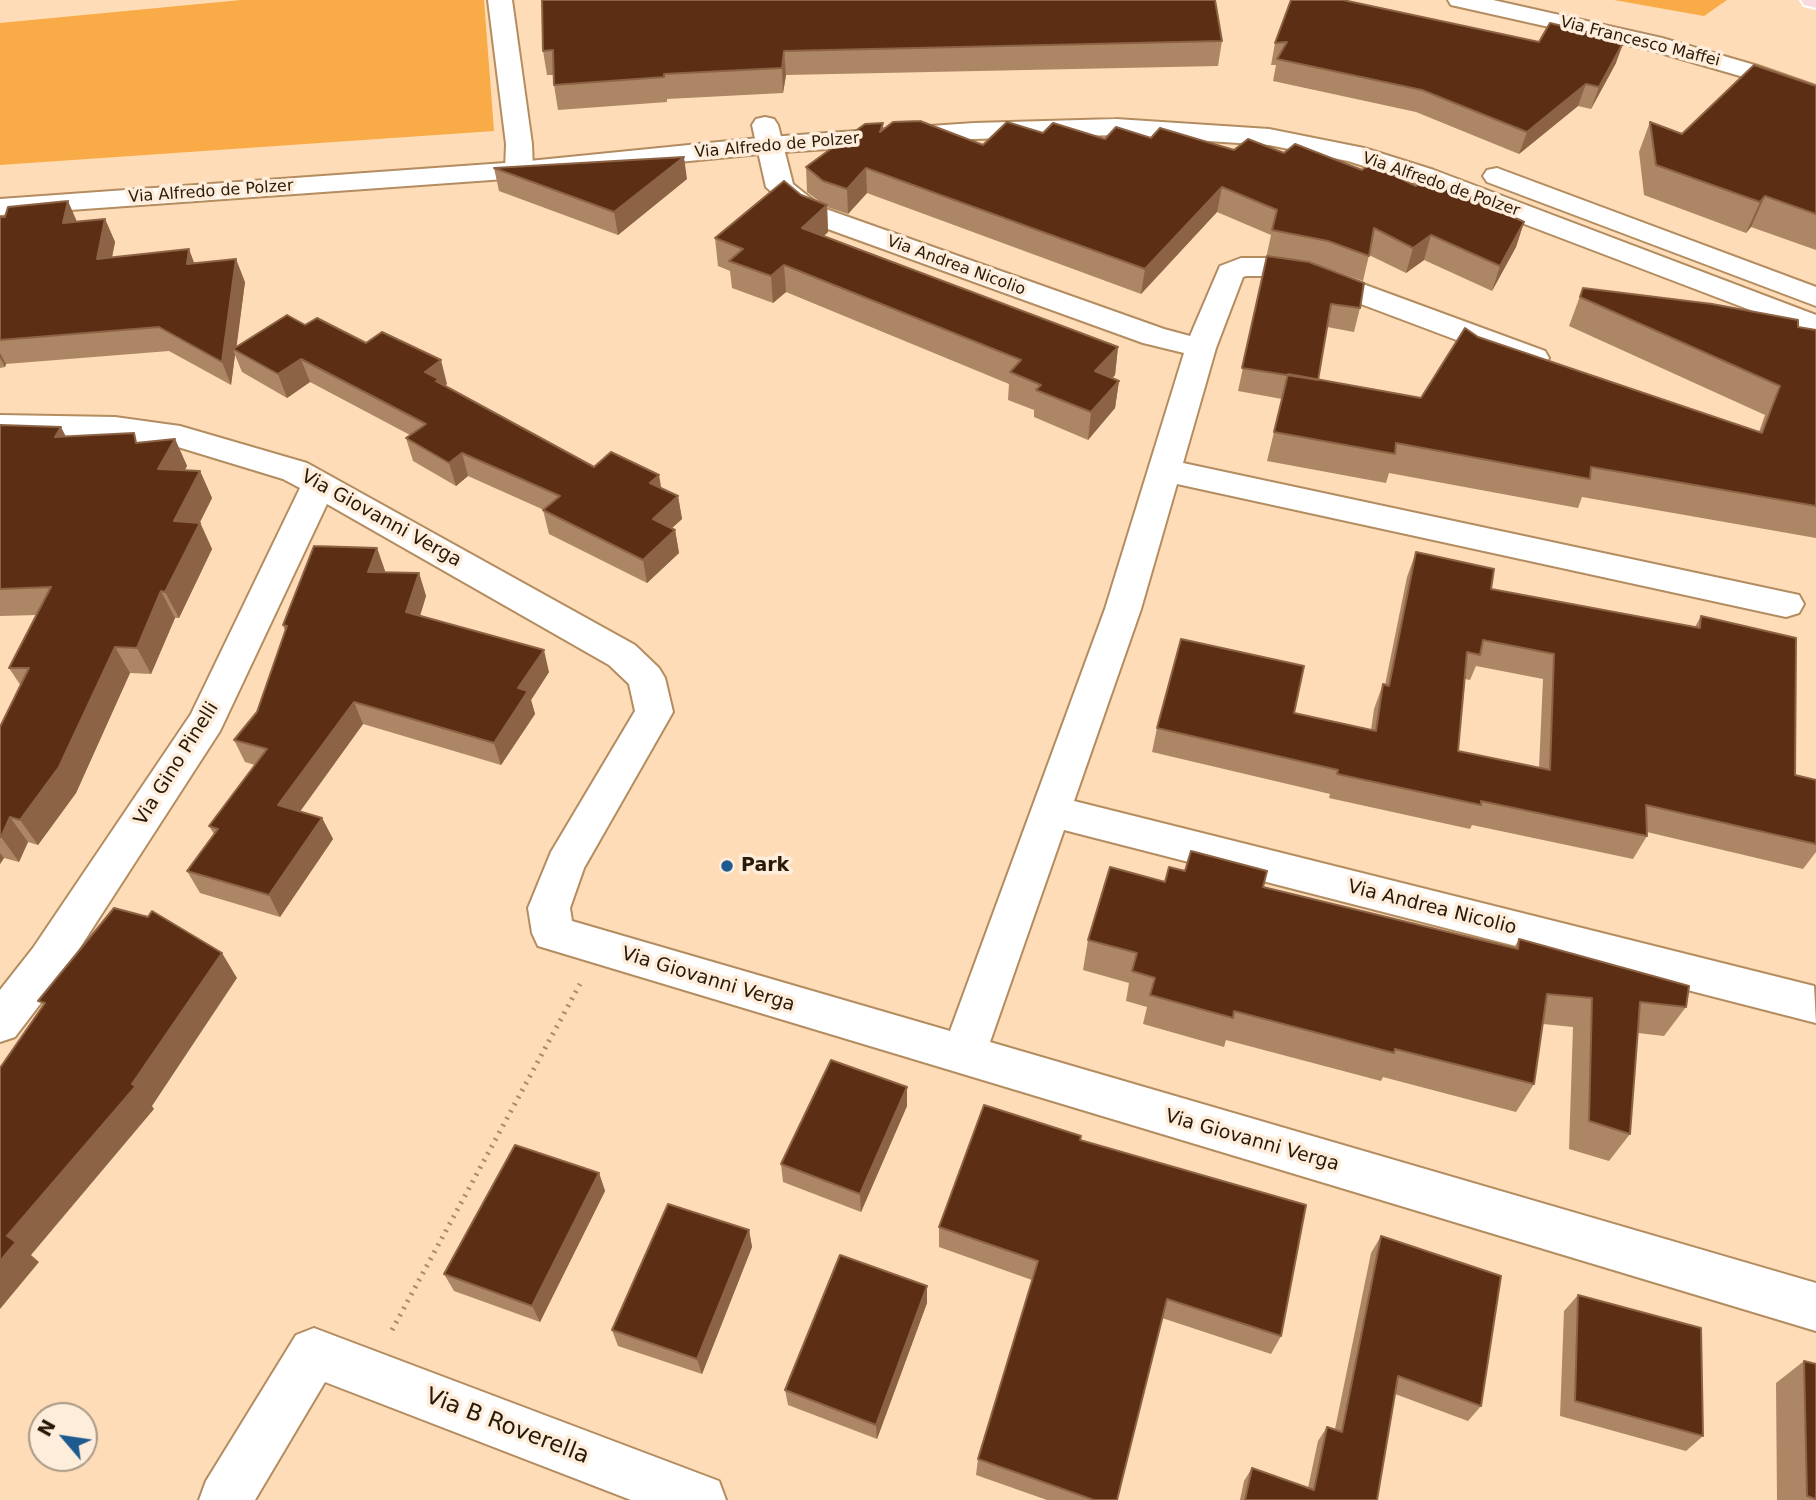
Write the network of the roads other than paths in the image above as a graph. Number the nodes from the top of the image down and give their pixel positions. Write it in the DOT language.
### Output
graph roads {
  1 [pos="500,0"];
  2 [pos="1460,0"];
  3 [pos="1816,95"];
  4 [pos="767,135"];
  5 [pos="492,146"];
  6 [pos="382,154"];
  7 [pos="519,157"];
  8 [pos="0,182"];
  9 [pos="0,207"];
  10 [pos="1816,297"];
  11 [pos="1816,326"];
  12 [pos="1201,348"];
  13 [pos="1566,370"];
  14 [pos="0,426"];
  15 [pos="1166,470"];
  16 [pos="319,484"];
  17 [pos="1786,604"];
  18 [pos="1051,811"];
  19 [pos="1814,1005"];
  20 [pos="0,1023"];
  21 [pos="963,1056"];
  22 [pos="1816,1307"];
  23 [pos="696,1499"];
  24 [pos="225,1500"];
  1 -- 7 [label="street"];
  2 -- 3 [label="street, Via Francesco Maffei"];
  4 -- 7 [label="street, Via Alfredo de Polzer"];
  4 -- 10 [label="street, Via Alfredo de Polzer"];
  4 -- 11 [label="street, Via Alfredo de Polzer"];
  4 -- 12 [label="street, Via Andrea Nicolio"];
  5 -- 7 [label="street, Via Alfredo de Polzer"];
  6 -- 8 [label="street, Via Alfredo de Polzer"];
  7 -- 9 [label="street, Via Alfredo de Polzer"];
  12 -- 13 [label="street"];
  12 -- 15 [label="street"];
  14 -- 16 [label="street, Via Giovanni Verga"];
  15 -- 17 [label="street"];
  15 -- 18 [label="street"];
  16 -- 20 [label="street, Via Gino Pinelli"];
  16 -- 21 [label="street, Via Giovanni Verga"];
  18 -- 19 [label="street, Via Andrea Nicolio"];
  18 -- 21 [label="street"];
  21 -- 22 [label="street, Via Giovanni Verga"];
  23 -- 24 [label="street, Via B Roverella"];
}
